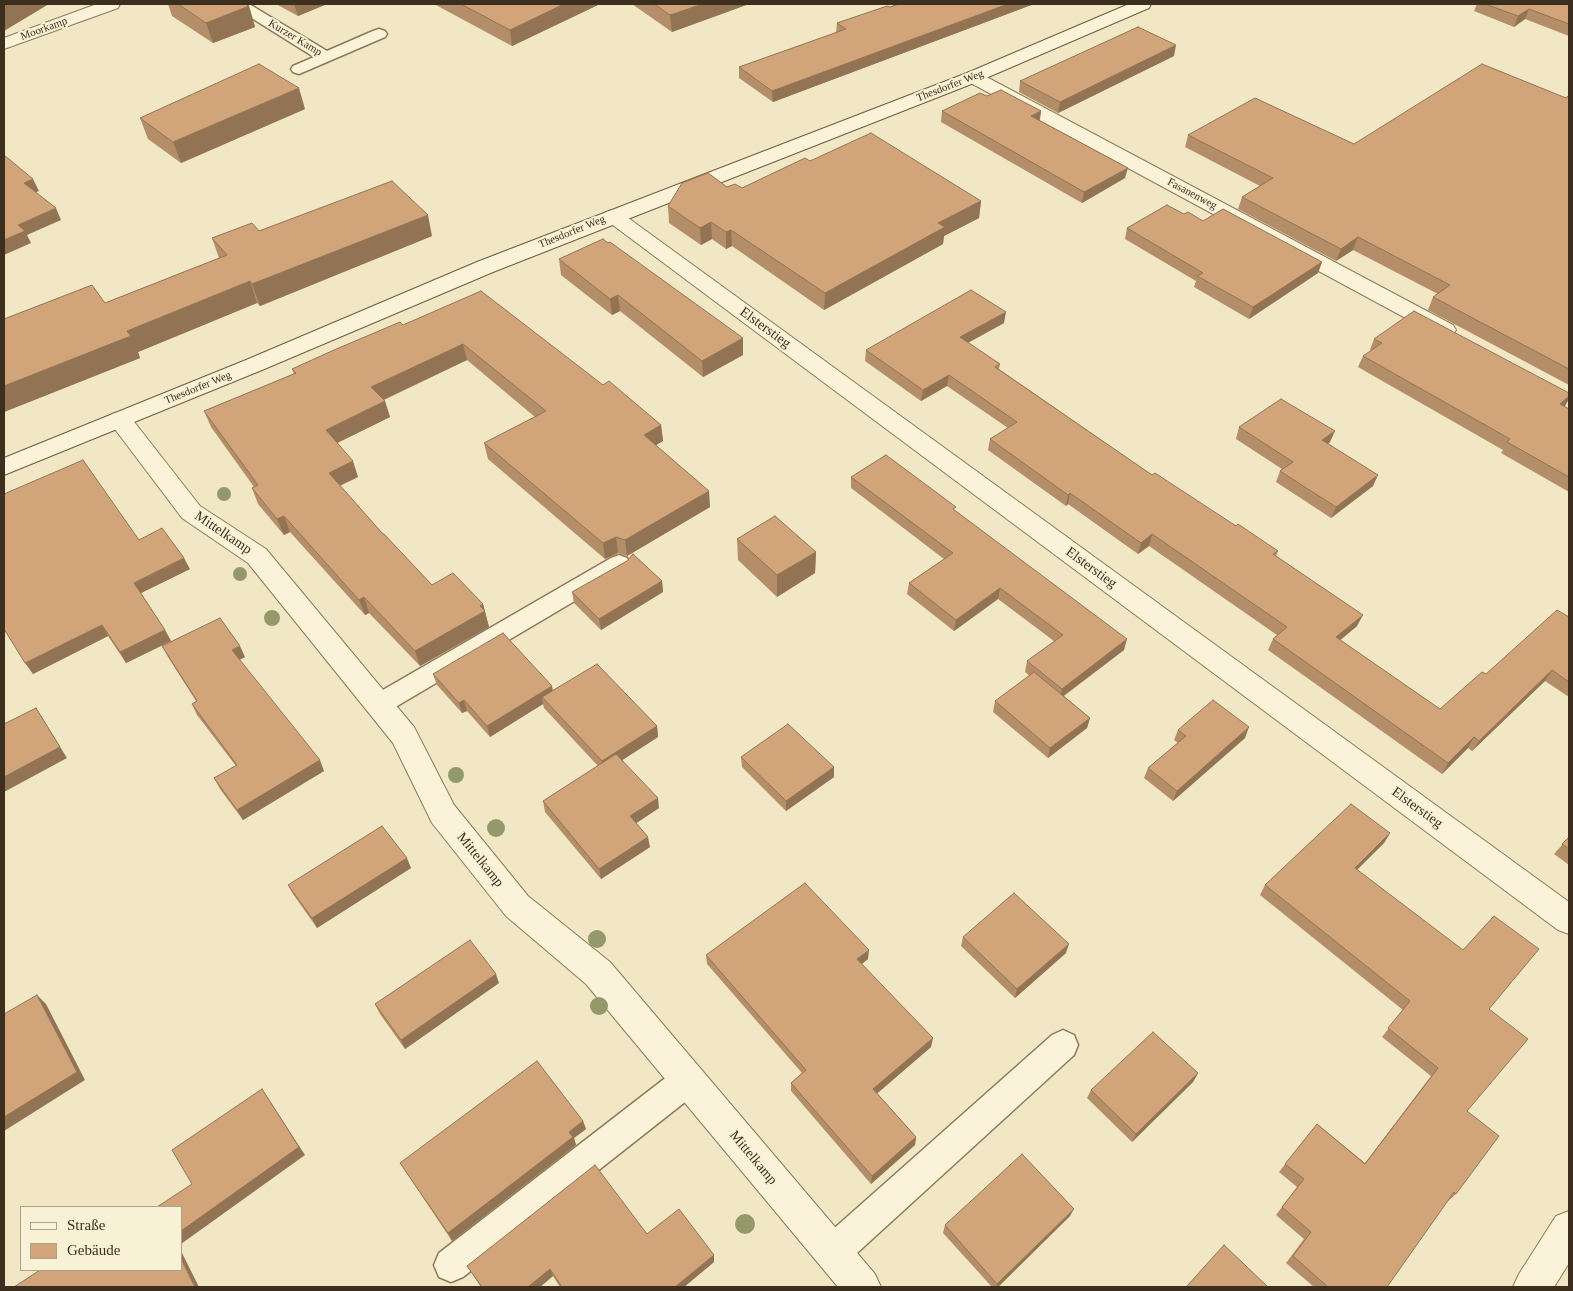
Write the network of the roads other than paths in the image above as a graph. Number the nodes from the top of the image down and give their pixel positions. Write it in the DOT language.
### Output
graph roads {
  1 [pos="112,4"];
  2 [pos="239,4"];
  3 [pos="1143,4"];
  4 [pos="379,34"];
  5 [pos="4,44"];
  6 [pos="326,57"];
  7 [pos="299,69"];
  8 [pos="973,77"];
  9 [pos="612,216"];
  10 [pos="1465,341"];
  11 [pos="120,420"];
  12 [pos="4,467"];
  13 [pos="619,564"];
  14 [pos="378,705"];
  15 [pos="1569,920"];
  16 [pos="1062,1046"];
  17 [pos="688,1080"];
  18 [pos="1569,1229"];
  19 [pos="833,1252"];
  20 [pos="451,1266"];
  21 [pos="862,1287"];
  22 [pos="1532,1287"];
  1 -- 5 [label="street, Moorkamp"];
  2 -- 6 [label="lane, Kurzer Kamp"];
  3 -- 8 [label="street, Thesdorfer Weg"];
  4 -- 6 [label="lane"];
  6 -- 7 [label="lane"];
  8 -- 9 [label="street, Thesdorfer Weg"];
  8 -- 10 [label="street, Fasanenweg"];
  9 -- 11 [label="street, Thesdorfer Weg"];
  9 -- 15 [label="street, Elsterstieg"];
  11 -- 12 [label="street, Thesdorfer Weg"];
  11 -- 14 [label="street, Mittelkamp"];
  13 -- 14 [label="lane"];
  14 -- 17 [label="street, Mittelkamp"];
  16 -- 19 [label="lane"];
  17 -- 19 [label="street, Mittelkamp"];
  17 -- 20 [label="lane"];
  18 -- 22 [label="street"];
  19 -- 21 [label="street, Mittelkamp"];
}
